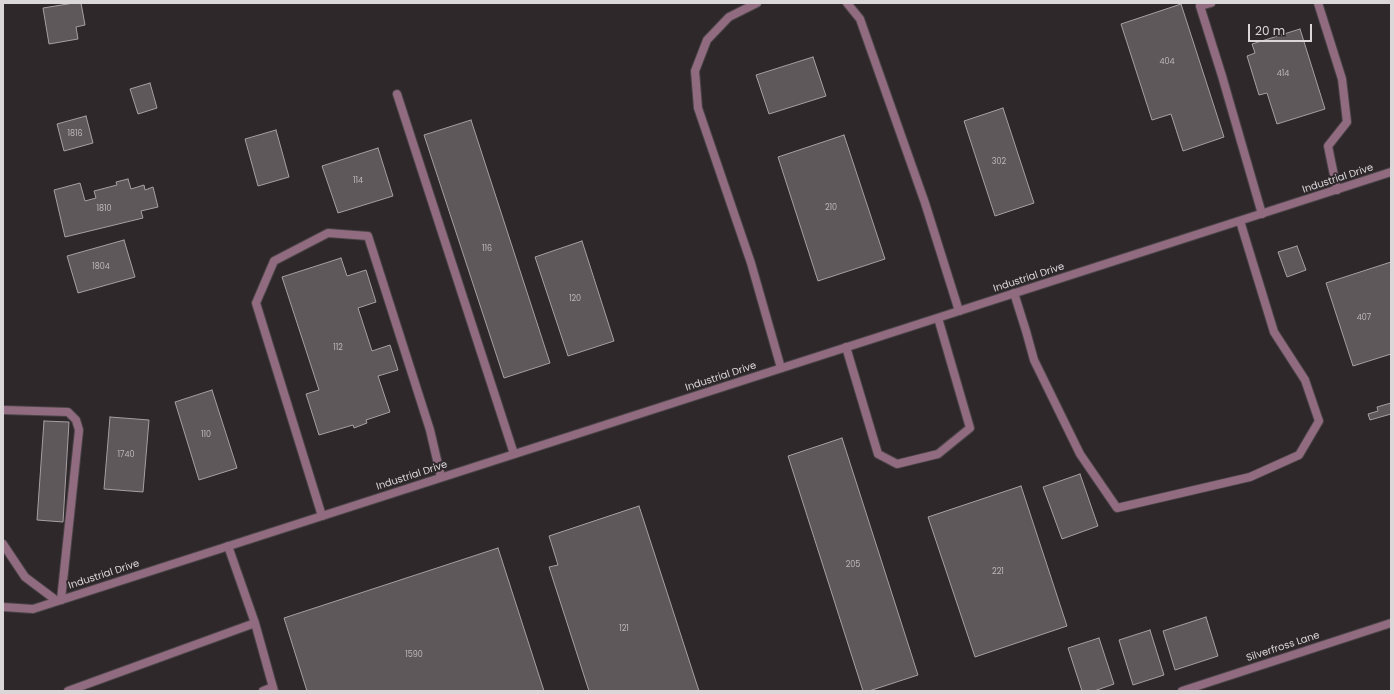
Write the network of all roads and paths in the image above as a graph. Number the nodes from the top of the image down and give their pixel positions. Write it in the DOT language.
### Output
graph roads {
  1 [pos="757,3"];
  2 [pos="847,3"];
  3 [pos="1211,3"];
  4 [pos="1318,3"];
  5 [pos="396,94"];
  6 [pos="1391,172"];
  7 [pos="1337,190"];
  8 [pos="1262,214"];
  9 [pos="1240,221"];
  10 [pos="1014,293"];
  11 [pos="959,311"];
  12 [pos="938,318"];
  13 [pos="846,347"];
  14 [pos="782,368"];
  15 [pos="3,410"];
  16 [pos="514,454"];
  17 [pos="441,477"];
  18 [pos="322,516"];
  19 [pos="3,544"];
  20 [pos="228,546"];
  21 [pos="59,600"];
  22 [pos="3,607"];
  23 [pos="255,622"];
  24 [pos="1391,623"];
  25 [pos="274,689"];
  26 [pos="68,691"];
  27 [pos="263,691"];
  28 [pos="1182,691"];
  1 -- 14 [label="street"];
  2 -- 11 [label="street"];
  3 -- 8 [label="street"];
  4 -- 7 [label="street"];
  5 -- 16 [label="street"];
  6 -- 7 [label="street, Industrial Drive"];
  7 -- 8 [label="street, Industrial Drive"];
  8 -- 9 [label="street, Industrial Drive"];
  9 -- 10 [label="street, Industrial Drive"];
  9 -- 10 [label="street"];
  10 -- 11 [label="street, Industrial Drive"];
  11 -- 12 [label="street, Industrial Drive"];
  12 -- 13 [label="street, Industrial Drive"];
  12 -- 13 [label="street"];
  13 -- 14 [label="street, Industrial Drive"];
  14 -- 16 [label="street, Industrial Drive"];
  15 -- 21 [label="street"];
  16 -- 17 [label="street, Industrial Drive"];
  17 -- 18 [label="street, Industrial Drive"];
  17 -- 18 [label="street"];
  18 -- 20 [label="street, Industrial Drive"];
  19 -- 21 [label="street"];
  20 -- 21 [label="street, Industrial Drive"];
  20 -- 23 [label="street"];
  21 -- 22 [label="street, Industrial Drive"];
  23 -- 25 [label="street"];
  23 -- 26 [label="street"];
  24 -- 28 [label="street, Silverfross Lane"];
  25 -- 27 [label="street"];
}
